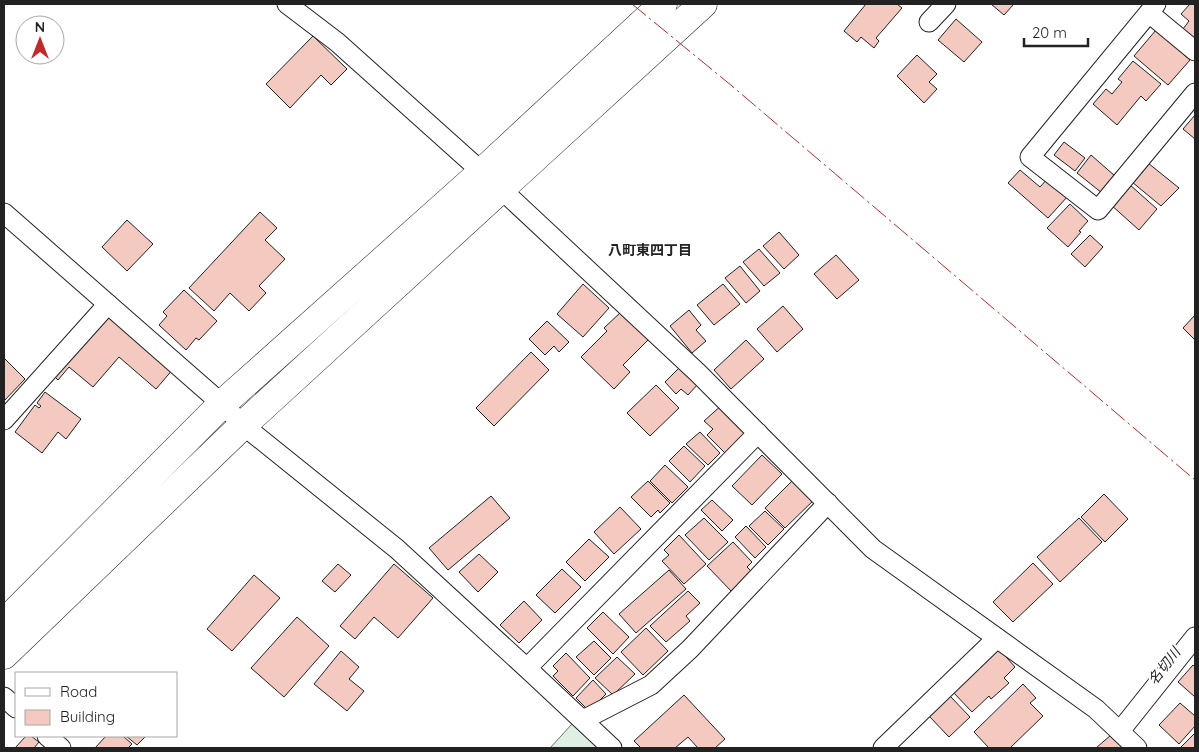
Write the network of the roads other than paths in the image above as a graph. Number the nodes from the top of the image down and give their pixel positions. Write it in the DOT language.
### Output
graph roads {
  1 [pos="287,4"];
  2 [pos="663,4"];
  3 [pos="703,4"];
  4 [pos="946,4"];
  5 [pos="1152,8"];
  6 [pos="929,22"];
  7 [pos="1195,51"];
  8 [pos="1195,93"];
  9 [pos="492,180"];
  10 [pos="4,213"];
  11 [pos="108,304"];
  12 [pos="222,404"];
  13 [pos="4,420"];
  14 [pos="243,425"];
  15 [pos="758,433"];
  16 [pos="828,503"];
  17 [pos="4,623"];
  18 [pos="1195,637"];
  19 [pos="997,638"];
  20 [pos="4,655"];
  21 [pos="528,668"];
  22 [pos="4,697"];
  23 [pos="15,707"];
  24 [pos="583,720"];
  25 [pos="1120,732"];
  26 [pos="48,737"];
  27 [pos="61,748"];
  28 [pos="612,748"];
  29 [pos="882,748"];
  30 [pos="1137,748"];
  1 -- 9 [label="street"];
  2 -- 9 [label="street"];
  3 -- 9 [label="street"];
  4 -- 6 [label="street"];
  5 -- 7 [label="street"];
  5 -- 8 [label="street"];
  9 -- 12 [label="street"];
  9 -- 14 [label="street"];
  9 -- 15 [label="street"];
  10 -- 11 [label="street"];
  11 -- 12 [label="street"];
  11 -- 13 [label="street"];
  12 -- 14 [label="street"];
  12 -- 17 [label="street"];
  14 -- 20 [label="street"];
  14 -- 21 [label="street"];
  15 -- 16 [label="street"];
  15 -- 21 [label="street"];
  16 -- 19 [label="street"];
  16 -- 24 [label="street"];
  18 -- 25 [label="street"];
  19 -- 25 [label="street"];
  19 -- 29 [label="street"];
  21 -- 24 [label="street"];
  22 -- 23 [label="street"];
  24 -- 28 [label="street"];
  25 -- 30 [label="street"];
  26 -- 27 [label="street"];
}
